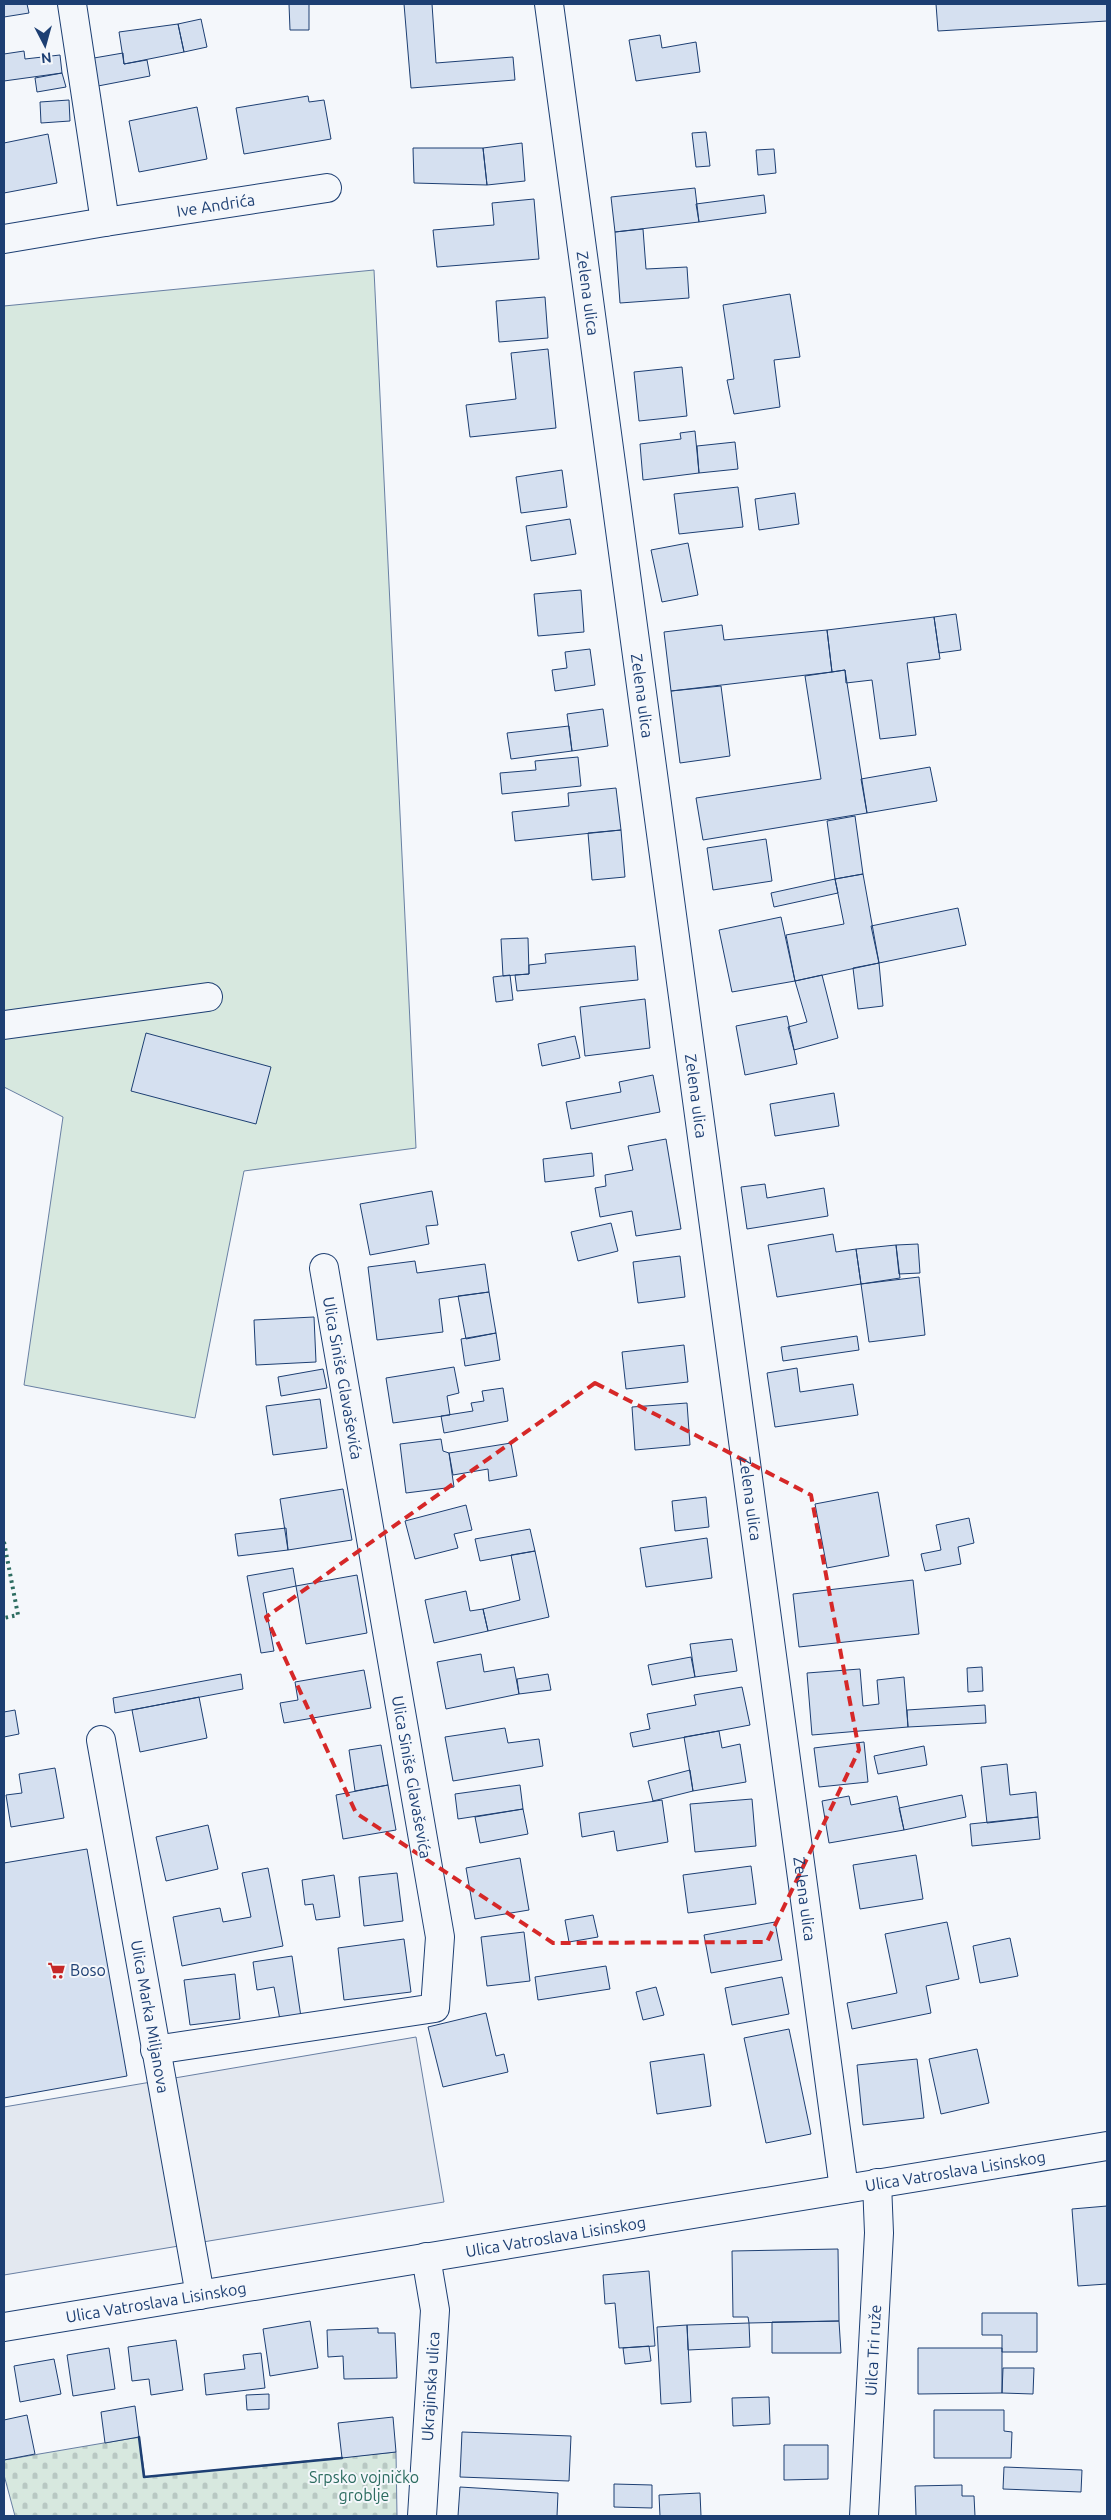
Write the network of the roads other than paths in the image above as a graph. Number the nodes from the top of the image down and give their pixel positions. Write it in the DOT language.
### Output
graph roads {
  1 [pos="72,4"];
  2 [pos="549,4"];
  3 [pos="326,188"];
  4 [pos="105,222"];
  5 [pos="4,238"];
  6 [pos="208,997"];
  7 [pos="4,1026"];
  8 [pos="324,1268"];
  9 [pos="101,1740"];
  10 [pos="155,2050"];
  11 [pos="1107,2146"];
  12 [pos="876,2183"];
  13 [pos="844,2189"];
  14 [pos="426,2257"];
  15 [pos="200,2295"];
  16 [pos="4,2327"];
  17 [pos="422,2516"];
  18 [pos="864,2516"];
  1 -- 4 [label="street"];
  2 -- 13 [label="street, Zelena ulica"];
  3 -- 4 [label="street, Ive Andrića"];
  4 -- 5 [label="street, Ive Andrića"];
  6 -- 7 [label="street"];
  8 -- 10 [label="street, Ulica Siniše Glavaševića"];
  9 -- 10 [label="street, Ulica Marka Miljanova"];
  10 -- 15 [label="street, Ulica Marka Miljanova"];
  11 -- 12 [label="street, Ulica Vatroslava Lisinskog"];
  12 -- 13 [label="street, Ulica Vatroslava Lisinskog"];
  12 -- 18 [label="street, Uilca Tri ruže"];
  13 -- 14 [label="street, Ulica Vatroslava Lisinskog"];
  14 -- 15 [label="street, Ulica Vatroslava Lisinskog"];
  14 -- 17 [label="street, Ukrajinska ulica"];
  15 -- 16 [label="street, Ulica Vatroslava Lisinskog"];
}
